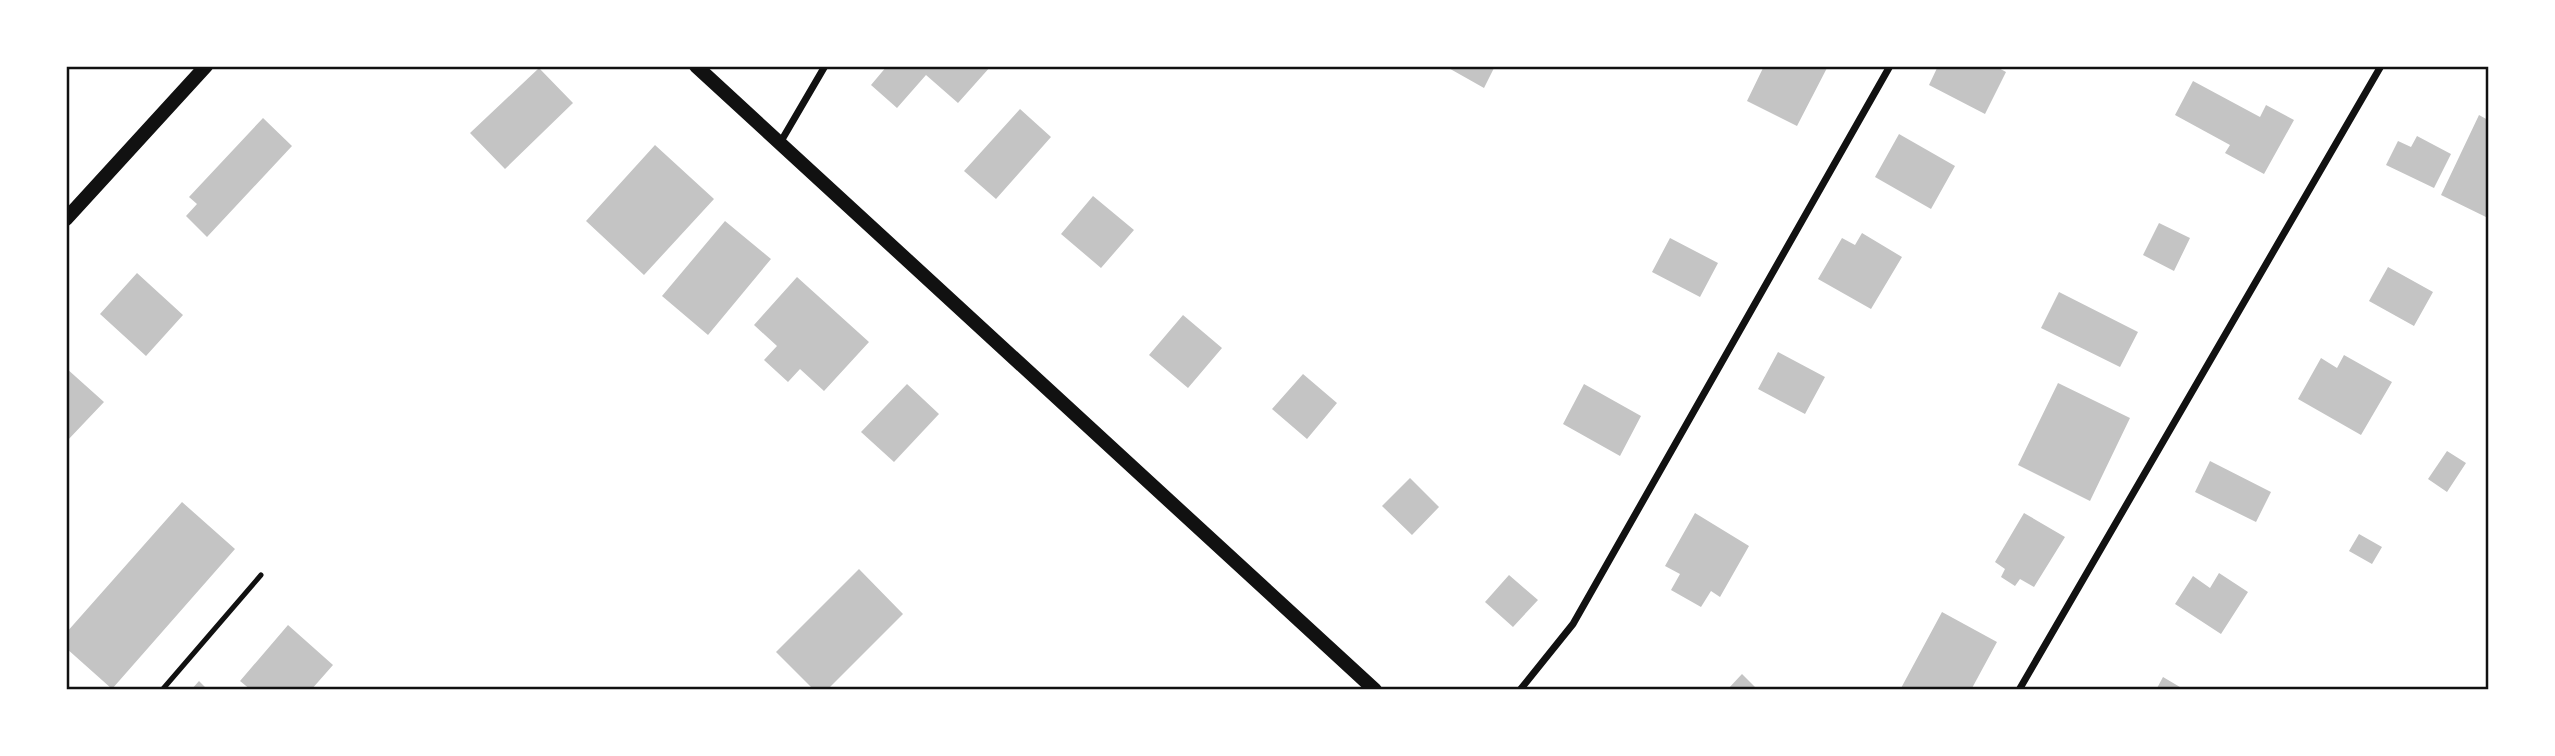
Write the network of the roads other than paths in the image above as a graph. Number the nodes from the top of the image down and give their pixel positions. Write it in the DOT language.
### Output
graph roads {
  1 [pos="206,66"];
  2 [pos="696,66"];
  3 [pos="825,66"];
  4 [pos="1890,66"];
  5 [pos="2381,66"];
  6 [pos="780,144"];
  7 [pos="66,219"];
  8 [pos="261,575"];
  9 [pos="162,690"];
  10 [pos="1375,690"];
  11 [pos="1520,690"];
  12 [pos="2019,690"];
  1 -- 7 [label="main road"];
  2 -- 6 [label="main road"];
  3 -- 6 [label="street"];
  4 -- 11 [label="street"];
  5 -- 12 [label="street"];
  6 -- 10 [label="main road"];
  8 -- 9 [label="lane"];
}
